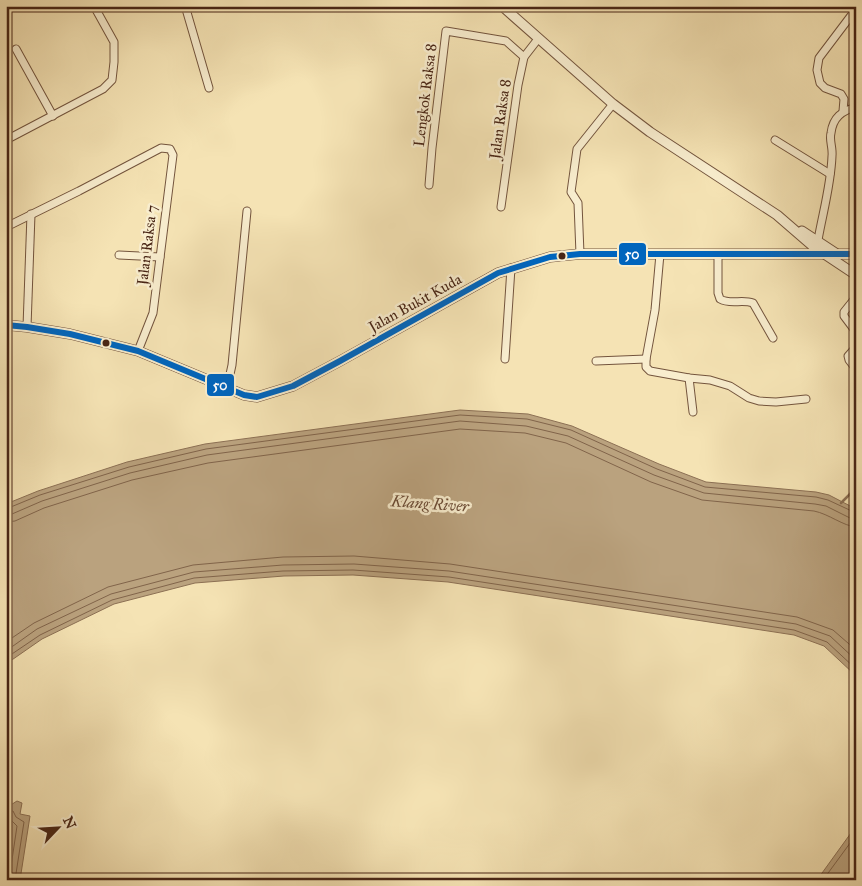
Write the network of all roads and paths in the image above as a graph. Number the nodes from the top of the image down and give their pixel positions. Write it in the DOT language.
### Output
graph roads {
  1 [pos="94,6"];
  2 [pos="502,6"];
  3 [pos="186,9"];
  4 [pos="856,9"];
  5 [pos="538,39"];
  6 [pos="16,49"];
  7 [pos="524,57"];
  8 [pos="209,88"];
  9 [pos="612,104"];
  10 [pos="856,107"];
  11 [pos="843,111"];
  12 [pos="52,116"];
  13 [pos="6,140"];
  14 [pos="776,140"];
  15 [pos="830,174"];
  16 [pos="430,186"];
  17 [pos="501,207"];
  18 [pos="247,211"];
  19 [pos="31,214"];
  20 [pos="780,218"];
  21 [pos="6,227"];
  22 [pos="792,228"];
  23 [pos="818,240"];
  24 [pos="793,253"];
  25 [pos="836,253"];
  26 [pos="580,254"];
  27 [pos="660,254"];
  28 [pos="718,254"];
  29 [pos="824,254"];
  30 [pos="856,254"];
  31 [pos="119,255"];
  32 [pos="160,258"];
  33 [pos="511,268"];
  34 [pos="856,271"];
  35 [pos="856,275"];
  36 [pos="856,297"];
  37 [pos="6,326"];
  38 [pos="27,327"];
  39 [pos="856,332"];
  40 [pos="773,338"];
  41 [pos="856,347"];
  42 [pos="138,351"];
  43 [pos="646,359"];
  44 [pos="505,360"];
  45 [pos="596,361"];
  46 [pos="856,369"];
  47 [pos="689,378"];
  48 [pos="227,388"];
  49 [pos="806,399"];
  50 [pos="693,412"];
  1 -- 12 [label="street"];
  2 -- 5 [label="street"];
  3 -- 8 [label="street"];
  4 -- 11 [label="street"];
  5 -- 7 [label="street, Jalan Raksa 8"];
  5 -- 9 [label="street"];
  6 -- 12 [label="street"];
  7 -- 16 [label="street, Lengkok Raksa 8"];
  7 -- 17 [label="street, Jalan Raksa 8"];
  9 -- 20 [label="street"];
  9 -- 26 [label="street"];
  10 -- 11 [label="street"];
  11 -- 15 [label="street"];
  12 -- 13 [label="street"];
  14 -- 15 [label="street"];
  15 -- 23 [label="street"];
  18 -- 48 [label="street"];
  19 -- 21 [label="street"];
  19 -- 32 [label="street, Jalan Raksa 7"];
  19 -- 38 [label="street"];
  20 -- 22 [label="street"];
  20 -- 23 [label="street"];
  22 -- 24 [label="street"];
  22 -- 29 [label="street"];
  23 -- 25 [label="street"];
  24 -- 28 [label="street, Jalan Bukit Kuda"];
  24 -- 29 [label="street, Jalan Bukit Kuda"];
  25 -- 29 [label="street, Jalan Bukit Kuda"];
  25 -- 30 [label="street, Jalan Bukit Kuda"];
  25 -- 34 [label="street"];
  26 -- 27 [label="street, Jalan Bukit Kuda"];
  26 -- 33 [label="street, Jalan Bukit Kuda"];
  27 -- 28 [label="street, Jalan Bukit Kuda"];
  27 -- 43 [label="street"];
  28 -- 40 [label="street"];
  29 -- 35 [label="street"];
  31 -- 32 [label="street"];
  32 -- 42 [label="street, Jalan Raksa 7"];
  33 -- 44 [label="street"];
  33 -- 48 [label="street, Jalan Bukit Kuda"];
  36 -- 39 [label="street"];
  37 -- 38 [label="street, Jalan Bukit Kuda"];
  38 -- 42 [label="street, Jalan Bukit Kuda"];
  41 -- 46 [label="street"];
  42 -- 48 [label="street, Jalan Bukit Kuda"];
  43 -- 45 [label="street"];
  43 -- 47 [label="street"];
  47 -- 49 [label="street"];
  47 -- 50 [label="street"];
}
